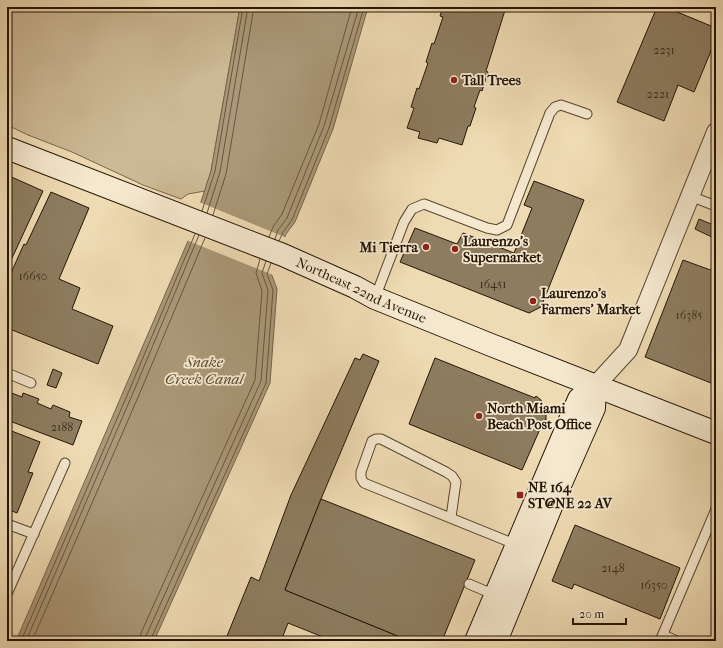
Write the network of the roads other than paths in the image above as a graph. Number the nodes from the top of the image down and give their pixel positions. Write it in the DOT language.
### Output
graph roads {
  1 [pos="587,114"];
  2 [pos="716,132"];
  3 [pos="7,142"];
  4 [pos="7,148"];
  5 [pos="39,161"];
  6 [pos="690,196"];
  7 [pos="716,206"];
  8 [pos="375,298"];
  9 [pos="7,373"];
  10 [pos="31,383"];
  11 [pos="595,386"];
  12 [pos="716,433"];
  13 [pos="65,463"];
  14 [pos="716,508"];
  15 [pos="451,517"];
  16 [pos="7,524"];
  17 [pos="34,534"];
  18 [pos="517,545"];
  19 [pos="469,584"];
  20 [pos="7,594"];
  21 [pos="495,595"];
  22 [pos="662,638"];
  23 [pos="476,641"];
  24 [pos="496,641"];
  25 [pos="676,641"];
  1 -- 8 [label="lane"];
  2 -- 6 [label="street"];
  3 -- 5 [label="street"];
  4 -- 5 [label="street, Northeast 22nd Avenue"];
  5 -- 8 [label="street, Northeast 22nd Avenue"];
  6 -- 7 [label="lane"];
  6 -- 11 [label="street"];
  8 -- 11 [label="street, Northeast 22nd Avenue"];
  9 -- 10 [label="lane"];
  11 -- 12 [label="street, Northeast 22nd Avenue"];
  11 -- 18 [label="street"];
  11 -- 24 [label="street"];
  13 -- 17 [label="lane"];
  14 -- 22 [label="lane"];
  15 -- 15 [label="lane"];
  15 -- 18 [label="lane"];
  16 -- 17 [label="lane"];
  17 -- 20 [label="lane"];
  18 -- 21 [label="street"];
  19 -- 21 [label="lane"];
  21 -- 23 [label="street"];
  22 -- 25 [label="lane"];
}
